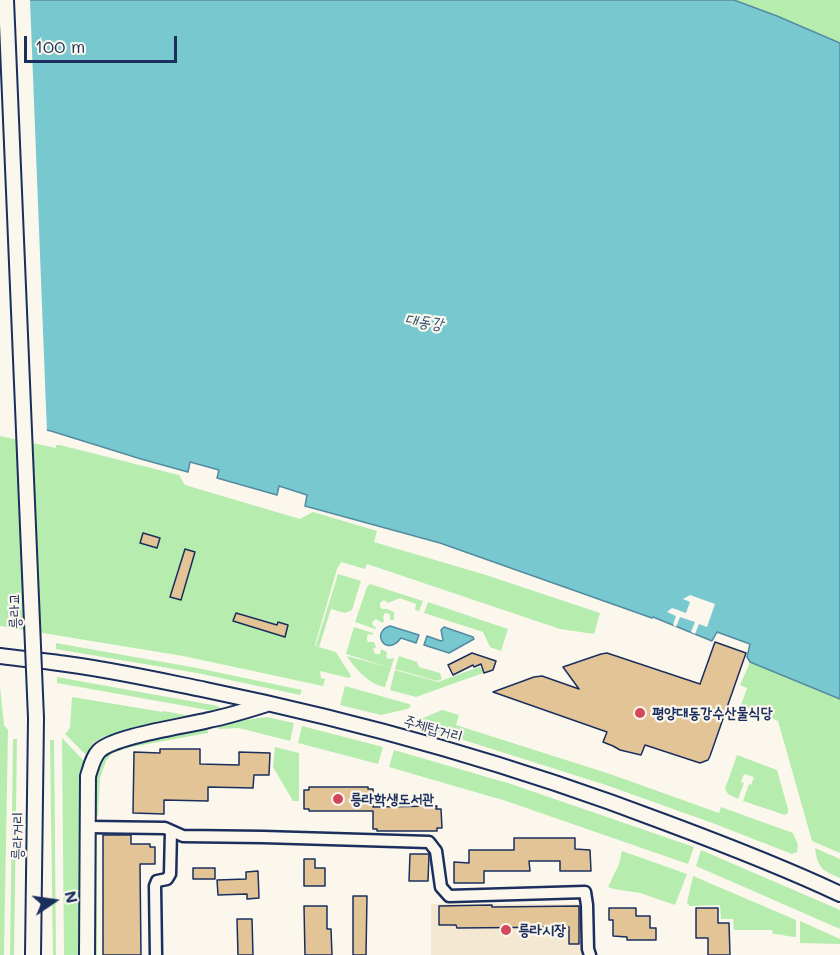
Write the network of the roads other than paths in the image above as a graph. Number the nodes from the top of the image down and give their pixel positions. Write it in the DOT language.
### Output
graph roads {
  1 [pos="6,0"];
  2 [pos="0,656"];
  3 [pos="268,703"];
  4 [pos="36,718"];
  5 [pos="87,827"];
  6 [pos="171,831"];
  7 [pos="840,894"];
  8 [pos="33,954"];
  9 [pos="87,955"];
  10 [pos="156,955"];
  11 [pos="590,955"];
  1 -- 4 [label="main road, 릉라교, bridge"];
  2 -- 3 [label="main road, 주체탑거리"];
  3 -- 5 [label="main road"];
  3 -- 7 [label="main road, 주체탑거리"];
  4 -- 8 [label="main road, 릉라거리"];
  5 -- 6 [label="street"];
  5 -- 9 [label="main road"];
  6 -- 10 [label="street"];
  6 -- 11 [label="street"];
}
